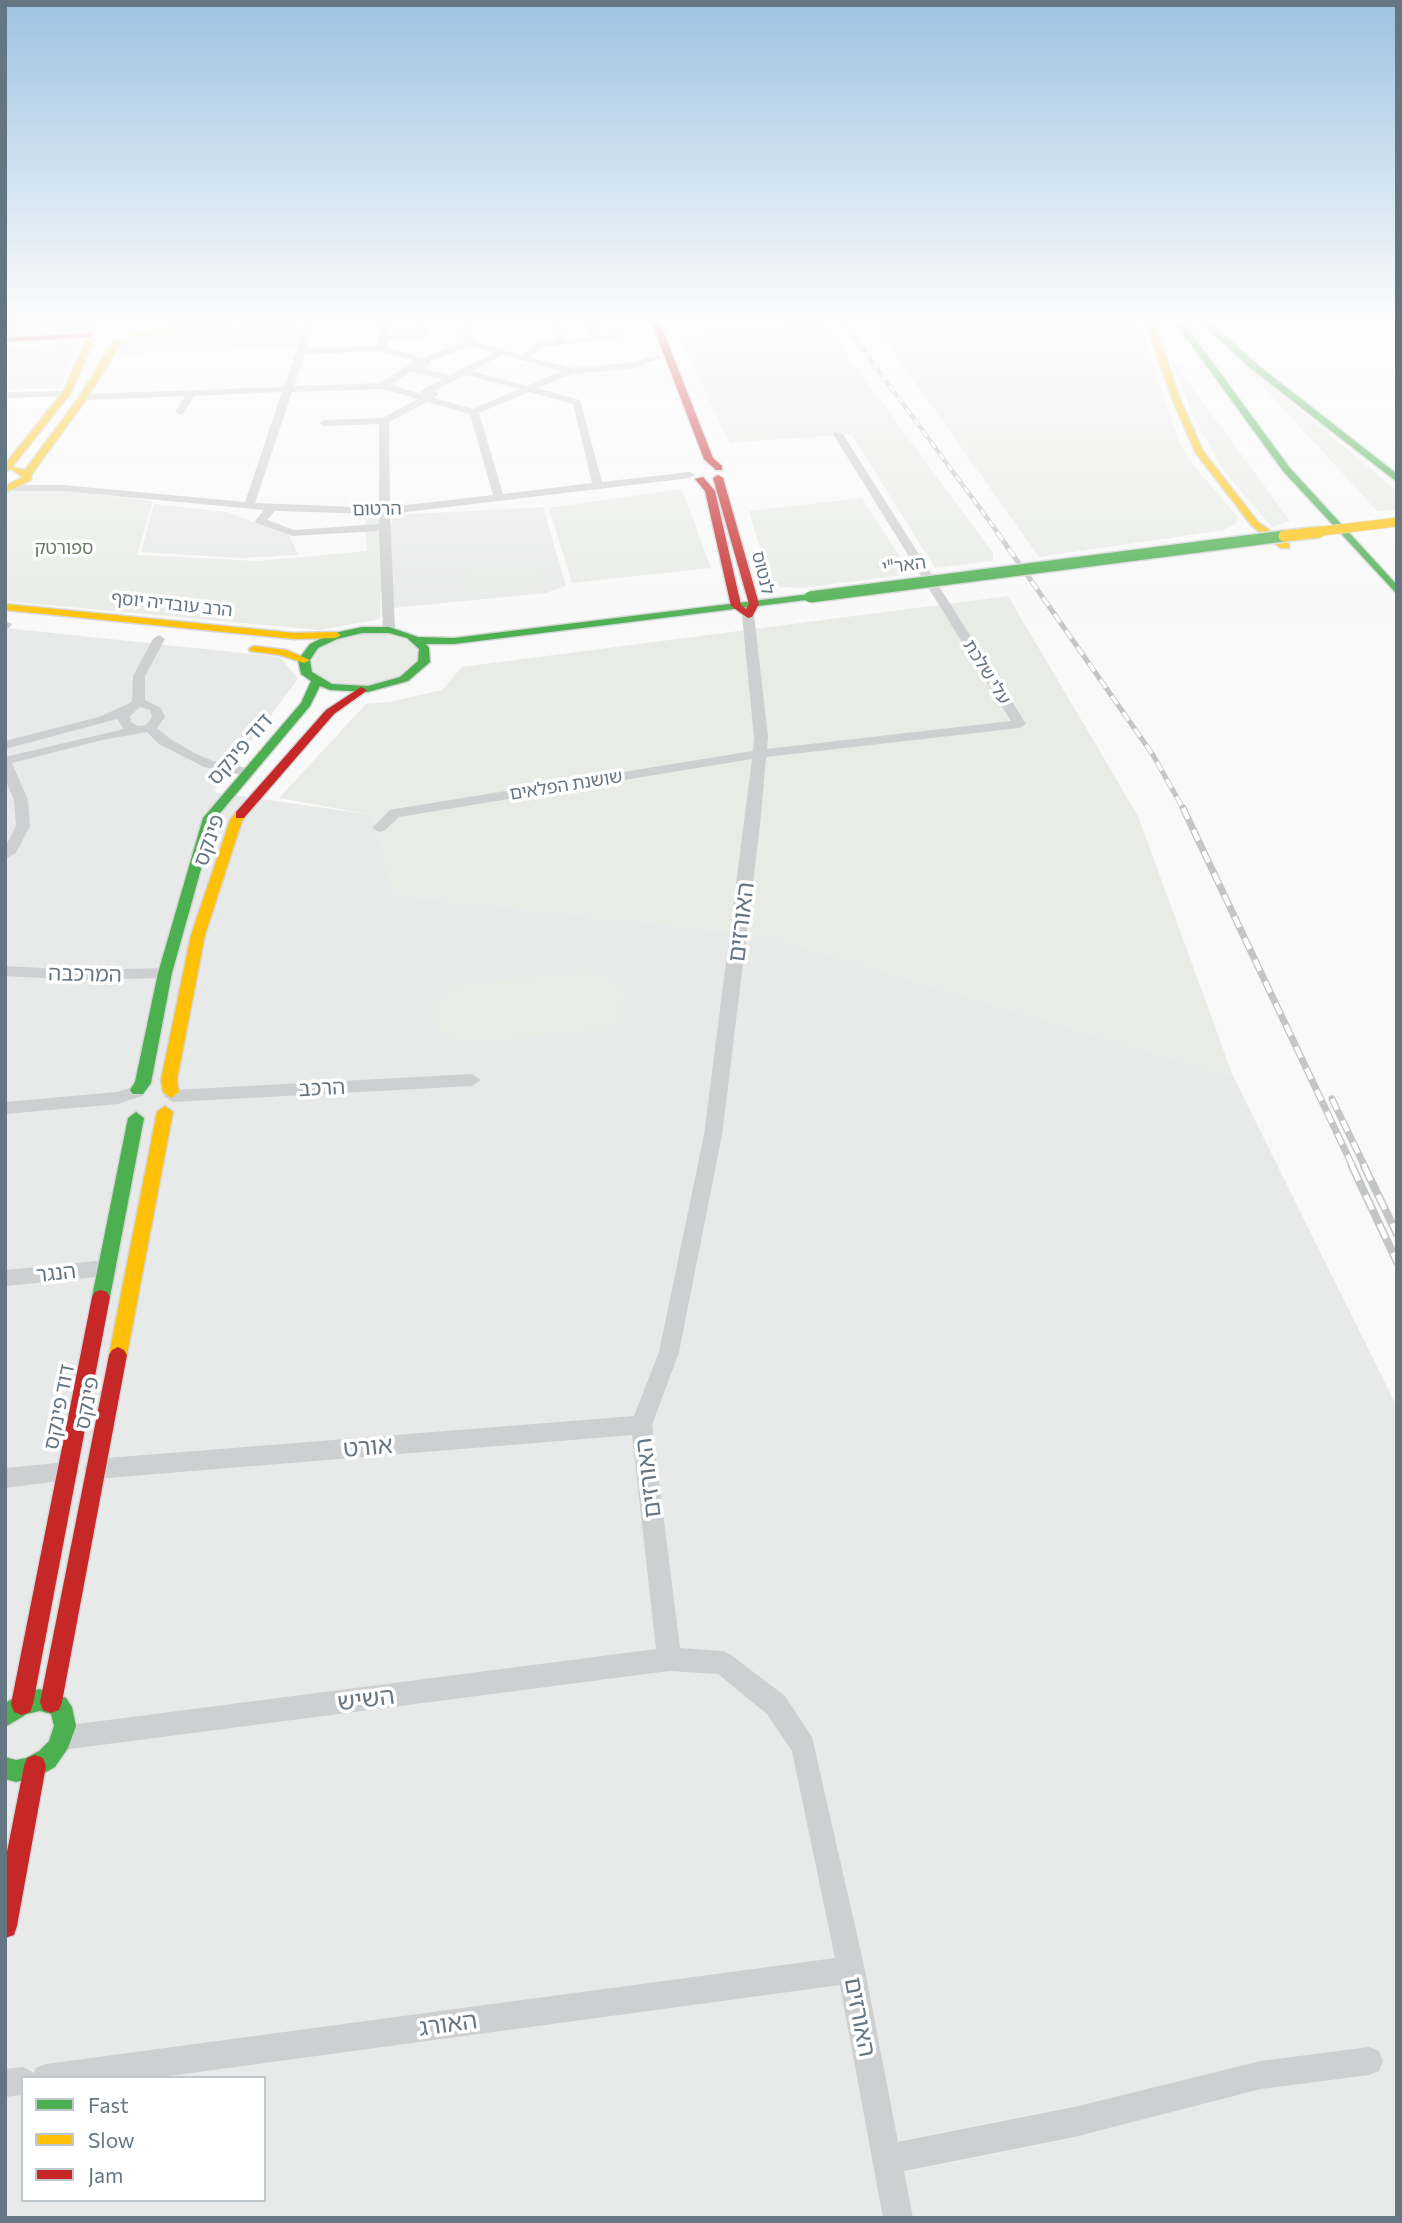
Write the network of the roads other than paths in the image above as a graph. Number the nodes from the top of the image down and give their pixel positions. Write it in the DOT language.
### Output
graph roads {
  1 [pos="384,421"];
  2 [pos="44,422"];
  3 [pos="65,422"];
  4 [pos="277,422"];
  5 [pos="369,422"];
  6 [pos="477,422"];
  7 [pos="582,422"];
  8 [pos="680,422"];
  9 [pos="694,422"];
  10 [pos="1186,422"];
  11 [pos="1249,422"];
  12 [pos="1324,422"];
  13 [pos="324,424"];
  14 [pos="838,434"];
  15 [pos="6,469"];
  16 [pos="718,473"];
  17 [pos="693,475"];
  18 [pos="1397,479"];
  19 [pos="18,483"];
  20 [pos="598,485"];
  21 [pos="499,498"];
  22 [pos="248,506"];
  23 [pos="272,508"];
  24 [pos="386,511"];
  25 [pos="1347,511"];
  26 [pos="1248,515"];
  27 [pos="1397,522"];
  28 [pos="385,527"];
  29 [pos="1397,531"];
  30 [pos="1278,542"];
  31 [pos="1231,543"];
  32 [pos="1376,543"];
  33 [pos="731,586"];
  34 [pos="749,587"];
  35 [pos="1397,591"];
  36 [pos="793,599"];
  37 [pos="813,602"];
  38 [pos="5,607"];
  39 [pos="746,608"];
  40 [pos="706,610"];
  41 [pos="389,630"];
  42 [pos="336,635"];
  43 [pos="159,639"];
  44 [pos="417,639"];
  45 [pos="241,648"];
  46 [pos="304,660"];
  47 [pos="424,662"];
  48 [pos="316,682"];
  49 [pos="361,690"];
  50 [pos="132,707"];
  51 [pos="146,729"];
  52 [pos="5,746"];
  53 [pos="759,754"];
  54 [pos="5,761"];
  55 [pos="247,772"];
  56 [pos="379,828"];
  57 [pos="5,855"];
  58 [pos="5,971"];
  59 [pos="165,973"];
  60 [pos="472,1080"];
  61 [pos="137,1091"];
  62 [pos="170,1100"];
  63 [pos="5,1108"];
  64 [pos="136,1118"];
  65 [pos="107,1268"];
  66 [pos="5,1278"];
  67 [pos="641,1425"];
  68 [pos="95,1469"];
  69 [pos="68,1472"];
  70 [pos="5,1478"];
  71 [pos="669,1659"];
  72 [pos="51,1702"];
  73 [pos="22,1704"];
  74 [pos="5,1716"];
  75 [pos="62,1738"];
  76 [pos="35,1766"];
  77 [pos="5,1768"];
  78 [pos="5,1926"];
  79 [pos="851,1970"];
  80 [pos="1370,2061"];
  81 [pos="61,2076"];
  82 [pos="888,2159"];
  83 [pos="898,2218"];
  1 -- 24 [label="street"];
  2 -- 15 [label="main road"];
  3 -- 19 [label="main road"];
  4 -- 22 [label="street"];
  5 -- 13 [label="street"];
  6 -- 21 [label="street"];
  7 -- 20 [label="street"];
  8 -- 17 [label="main road, לנטוס"];
  9 -- 16 [label="main road, לנטוס"];
  10 -- 26 [label="main road"];
  11 -- 35 [label="main road"];
  12 -- 18 [label="main road"];
  14 -- 53 [label="street, עלי שלכת"];
  15 -- 19 [label="main road"];
  16 -- 17 [label="main road"];
  16 -- 34 [label="main road, לנטוס"];
  17 -- 20 [label="street, הרטום"];
  17 -- 33 [label="main road, לנטוס"];
  19 -- 22 [label="street, הרטום"];
  20 -- 21 [label="street, הרטום"];
  21 -- 24 [label="street, הרטום"];
  22 -- 23 [label="street, הרטום"];
  23 -- 24 [label="street, הרטום"];
  23 -- 28 [label="street"];
  24 -- 28 [label="street"];
  25 -- 32 [label="main road"];
  26 -- 30 [label="main road"];
  26 -- 31 [label="main road"];
  27 -- 30 [label="main road, האר\"י, bridge"];
  28 -- 41 [label="street"];
  29 -- 30 [label="main road, האר\"י"];
  30 -- 31 [label="main road, האר\"י, bridge"];
  30 -- 37 [label="main road, האר\"י"];
  31 -- 37 [label="main road, האר\"י, bridge"];
  33 -- 39 [label="main road, לנטוס"];
  33 -- 40 [label="main road"];
  34 -- 36 [label="main road"];
  34 -- 39 [label="main road, לנטוס"];
  36 -- 37 [label="main road, האר\"י"];
  36 -- 39 [label="main road, האר\"י"];
  37 -- 39 [label="main road, האר\"י"];
  38 -- 42 [label="main road, הרב עובדיה יוסף"];
  39 -- 40 [label="main road, האר\"י"];
  39 -- 47 [label="main road, האר\"י"];
  39 -- 53 [label="street, האורזים"];
  40 -- 44 [label="main road, האר\"י"];
  41 -- 42 [label="main road, הרב עובדיה יוסף"];
  41 -- 44 [label="main road, האר\"י"];
  42 -- 46 [label="main road"];
  43 -- 50 [label="street"];
  44 -- 47 [label="main road"];
  45 -- 46 [label="main road, הרב עובדיה יוסף"];
  46 -- 48 [label="main road"];
  47 -- 49 [label="main road, האר\"י"];
  48 -- 49 [label="main road"];
  48 -- 55 [label="main road, דוד פינקס"];
  49 -- 62 [label="main road, פינקס"];
  50 -- 51 [label="street"];
  50 -- 51 [label="street"];
  50 -- 52 [label="street"];
  51 -- 54 [label="street"];
  51 -- 55 [label="street"];
  53 -- 56 [label="street, שושנת הפלאים"];
  53 -- 67 [label="street, האורזים"];
  54 -- 57 [label="street"];
  55 -- 59 [label="main road, דוד פינקס"];
  58 -- 59 [label="street, המרכבה"];
  59 -- 61 [label="main road, דוד פינקס"];
  60 -- 62 [label="street, הרכב"];
  61 -- 62 [label="main road"];
  61 -- 63 [label="street"];
  61 -- 64 [label="main road, דוד פינקס"];
  62 -- 64 [label="main road"];
  62 -- 68 [label="main road, פינקס"];
  64 -- 65 [label="main road, דוד פינקס"];
  65 -- 66 [label="street, הנגר"];
  65 -- 69 [label="main road, דוד פינקס"];
  67 -- 68 [label="street, אורט"];
  67 -- 71 [label="street, האורזים"];
  68 -- 72 [label="main road, פינקס"];
  69 -- 70 [label="street"];
  69 -- 73 [label="main road, דוד פינקס"];
  71 -- 75 [label="street, השיש"];
  71 -- 79 [label="street, האורזים"];
  72 -- 73 [label="main road"];
  72 -- 75 [label="main road"];
  73 -- 74 [label="main road"];
  75 -- 76 [label="main road"];
  76 -- 77 [label="main road"];
  76 -- 78 [label="main road"];
  79 -- 81 [label="street, האורג"];
  79 -- 82 [label="street, האורזים"];
  80 -- 82 [label="street"];
  82 -- 83 [label="street, האורזים"];
}
